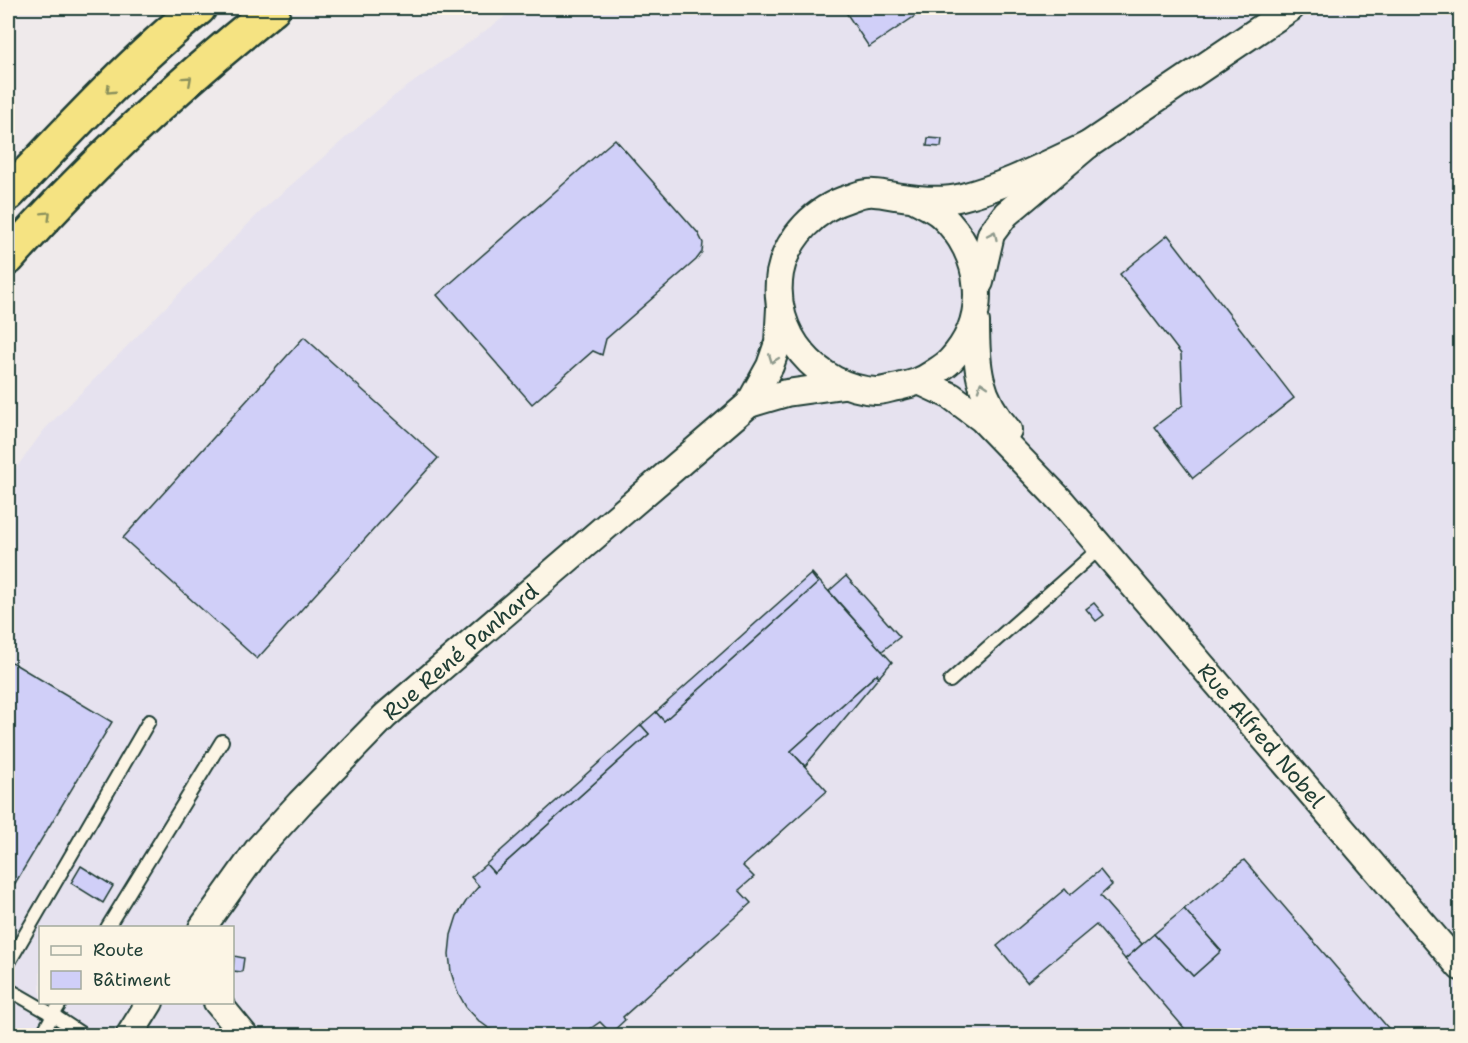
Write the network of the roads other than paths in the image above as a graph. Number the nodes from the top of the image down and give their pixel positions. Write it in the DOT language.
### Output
graph roads {
  1 [pos="199,8"];
  2 [pos="273,8"];
  3 [pos="1291,8"];
  4 [pos="1088,145"];
  5 [pos="8,194"];
  6 [pos="914,199"];
  7 [pos="8,258"];
  8 [pos="977,302"];
  9 [pos="780,308"];
  10 [pos="921,382"];
  11 [pos="843,385"];
  12 [pos="749,404"];
  13 [pos="1062,502"];
  14 [pos="1100,548"];
  15 [pos="950,681"];
  16 [pos="149,721"];
  17 [pos="222,741"];
  18 [pos="108,926"];
  19 [pos="203,926"];
  20 [pos="8,964"];
  21 [pos="1461,967"];
  22 [pos="8,988"];
  23 [pos="60,1004"];
  24 [pos="149,1004"];
  25 [pos="219,1004"];
  26 [pos="53,1015"];
  27 [pos="41,1035"];
  28 [pos="86,1035"];
  29 [pos="129,1035"];
  30 [pos="245,1035"];
  1 -- 5 [label="highway, one-way"];
  7 -- 2 [label="highway, one-way"];
  3 -- 4 [label="street"];
  4 -- 6 [label="street"];
  8 -- 4 [label="street, one-way"];
  6 -- 8 [label="street"];
  6 -- 9 [label="street"];
  8 -- 10 [label="street"];
  13 -- 8 [label="street, Rue Alfred Nobel, one-way"];
  9 -- 11 [label="street"];
  9 -- 12 [label="street, Rue René Panhard, one-way"];
  10 -- 11 [label="street"];
  10 -- 13 [label="street, Rue Alfred Nobel"];
  11 -- 12 [label="street, Rue René Panhard"];
  12 -- 19 [label="street, Rue René Panhard"];
  13 -- 14 [label="street, Rue Alfred Nobel"];
  14 -- 15 [label="lane"];
  14 -- 21 [label="street, Rue Alfred Nobel"];
  16 -- 20 [label="lane"];
  17 -- 18 [label="lane"];
  22 -- 26 [label="lane"];
  23 -- 26 [label="lane"];
  24 -- 29 [label="street"];
  25 -- 30 [label="street"];
  26 -- 27 [label="lane"];
  26 -- 28 [label="lane"];
}
